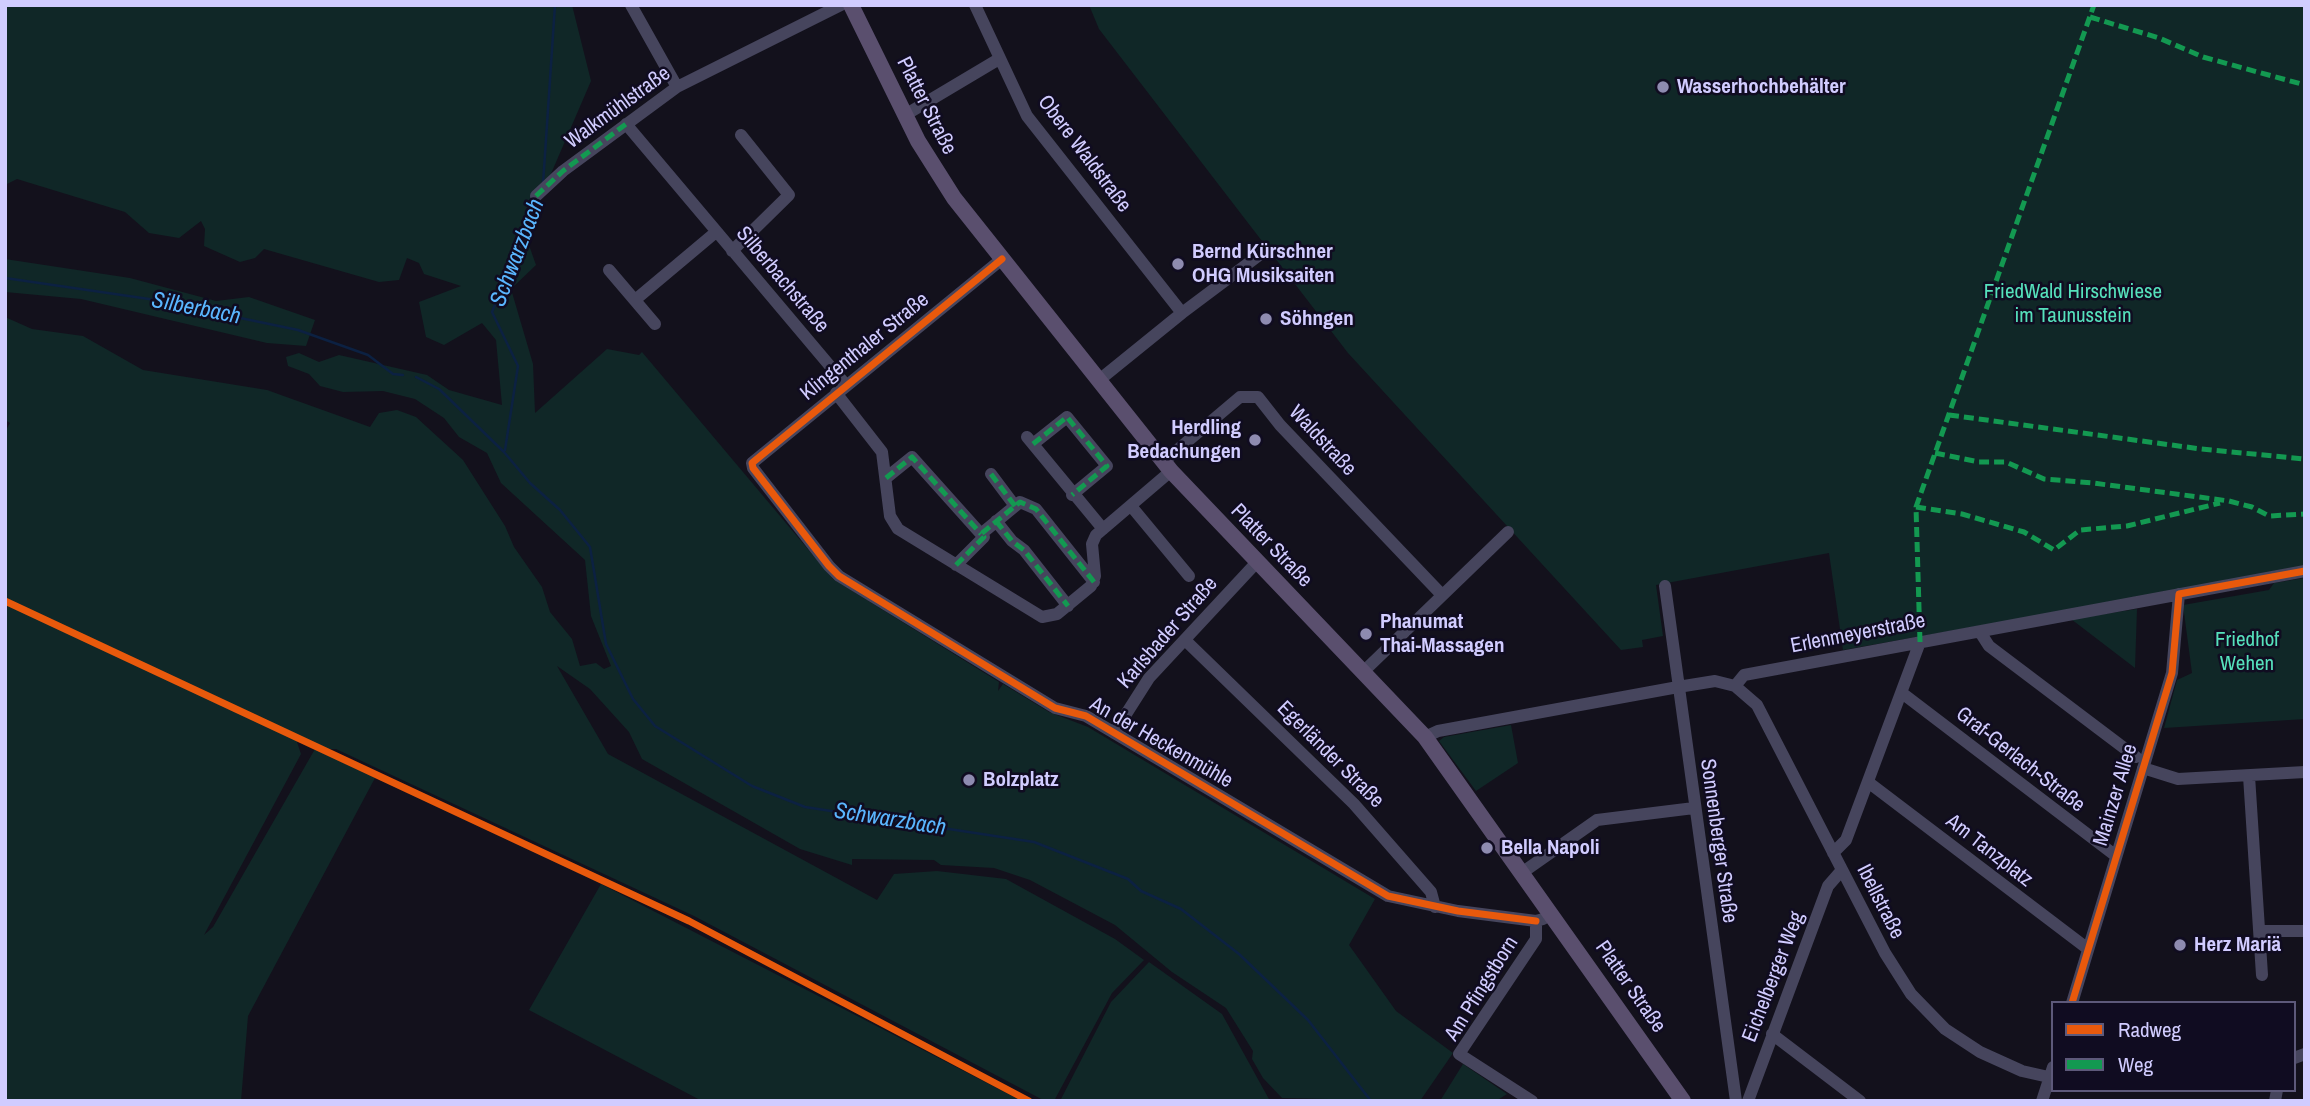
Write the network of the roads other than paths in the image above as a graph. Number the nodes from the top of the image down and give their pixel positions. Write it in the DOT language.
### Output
graph roads {
  1 [pos="631,5"];
  2 [pos="841,5"];
  3 [pos="851,5"];
  4 [pos="975,5"];
  5 [pos="999,59"];
  6 [pos="677,87"];
  7 [pos="905,115"];
  8 [pos="626,124"];
  9 [pos="741,135"];
  10 [pos="536,196"];
  11 [pos="716,232"];
  12 [pos="732,251"];
  13 [pos="1262,253"];
  14 [pos="1002,259"];
  15 [pos="609,270"];
  16 [pos="635,300"];
  17 [pos="1182,313"];
  18 [pos="655,324"];
  19 [pos="1098,380"];
  20 [pos="841,389"];
  21 [pos="752,463"];
  22 [pos="1167,467"];
  23 [pos="991,474"];
  24 [pos="886,478"];
  25 [pos="1072,495"];
  26 [pos="1015,506"];
  27 [pos="1131,506"];
  28 [pos="996,521"];
  29 [pos="1103,529"];
  30 [pos="1508,532"];
  31 [pos="981,534"];
  32 [pos="1257,562"];
  33 [pos="956,565"];
  34 [pos="2305,571"];
  35 [pos="1189,576"];
  36 [pos="1094,582"];
  37 [pos="1665,586"];
  38 [pos="2179,594"];
  39 [pos="1442,596"];
  40 [pos="1068,606"];
  41 [pos="1980,632"];
  42 [pos="1185,640"];
  43 [pos="1920,642"];
  44 [pos="1363,672"];
  45 [pos="1735,686"];
  46 [pos="1678,687"];
  47 [pos="1902,693"];
  48 [pos="1114,733"];
  49 [pos="1425,737"];
  50 [pos="2140,763"];
  51 [pos="2305,772"];
  52 [pos="2249,776"];
  53 [pos="1868,782"];
  54 [pos="1694,808"];
  55 [pos="1833,853"];
  56 [pos="2116,856"];
  57 [pos="1842,870"];
  58 [pos="1523,872"];
  59 [pos="1435,907"];
  60 [pos="1552,914"];
  61 [pos="1536,920"];
  62 [pos="2261,931"];
  63 [pos="2304,931"];
  64 [pos="2088,949"];
  65 [pos="2262,975"];
  66 [pos="2073,1001"];
  67 [pos="1772,1034"];
  68 [pos="2051,1074"];
  69 [pos="2051,1077"];
  70 [pos="1532,1101"];
  71 [pos="1683,1101"];
  72 [pos="1736,1101"];
  73 [pos="1748,1101"];
  74 [pos="1860,1101"];
  75 [pos="2042,1101"];
  1 -- 6 [label="street"];
  2 -- 6 [label="street, Walkmühlstraße"];
  3 -- 7 [label="main road, Platter Straße"];
  4 -- 5 [label="street, Obere Waldstraße"];
  5 -- 7 [label="street"];
  5 -- 17 [label="street, Obere Waldstraße"];
  6 -- 8 [label="street, Walkmühlstraße"];
  7 -- 14 [label="main road, Platter Straße"];
  8 -- 10 [label="street, Walkmühlstraße"];
  8 -- 11 [label="street, Silberbachstraße"];
  9 -- 12 [label="street"];
  11 -- 12 [label="street, Silberbachstraße"];
  11 -- 16 [label="street, Silberbachstraße"];
  12 -- 20 [label="street, Silberbachstraße"];
  13 -- 17 [label="street"];
  14 -- 19 [label="main road, Platter Straße"];
  14 -- 20 [label="street, Klingenthaler Straße"];
  15 -- 16 [label="street"];
  16 -- 18 [label="street"];
  17 -- 19 [label="street"];
  19 -- 22 [label="main road, Platter Straße"];
  20 -- 21 [label="street, Klingenthaler Straße"];
  20 -- 24 [label="street, Silberbachstraße"];
  21 -- 48 [label="street, An der Heckenmühle"];
  22 -- 27 [label="street, Waldstraße"];
  22 -- 32 [label="main road, Platter Straße"];
  22 -- 39 [label="street, Waldstraße"];
  23 -- 26 [label="street"];
  24 -- 31 [label="street"];
  24 -- 33 [label="street, Silberbachstraße"];
  25 -- 25 [label="street"];
  25 -- 29 [label="street"];
  26 -- 28 [label="street"];
  26 -- 36 [label="street"];
  27 -- 29 [label="street, Waldstraße"];
  27 -- 35 [label="street"];
  28 -- 31 [label="street"];
  28 -- 40 [label="street"];
  29 -- 36 [label="street"];
  30 -- 39 [label="street"];
  31 -- 33 [label="street"];
  32 -- 42 [label="street, Karlsbader Straße"];
  32 -- 44 [label="main road, Platter Straße"];
  33 -- 40 [label="street, Silberbachstraße"];
  34 -- 38 [label="street, Erlenmeyerstraße"];
  36 -- 40 [label="street"];
  37 -- 46 [label="street, Sonnenberger Straße"];
  38 -- 41 [label="street, Erlenmeyerstraße"];
  38 -- 50 [label="street, Mainzer Allee"];
  39 -- 44 [label="street"];
  41 -- 43 [label="street, Erlenmeyerstraße"];
  41 -- 50 [label="street"];
  42 -- 48 [label="street, Karlsbader Straße"];
  42 -- 59 [label="street, Egerländer Straße"];
  43 -- 45 [label="street, Erlenmeyerstraße"];
  43 -- 47 [label="street"];
  44 -- 49 [label="main road, Platter Straße"];
  45 -- 46 [label="street"];
  45 -- 55 [label="street, Ibellstraße"];
  46 -- 49 [label="street"];
  46 -- 54 [label="street, Sonnenberger Straße"];
  47 -- 53 [label="street"];
  47 -- 56 [label="street, Graf-Gerlach-Straße"];
  48 -- 59 [label="street, An der Heckenmühle"];
  49 -- 58 [label="main road, Platter Straße"];
  50 -- 52 [label="street"];
  50 -- 56 [label="street, Mainzer Allee"];
  51 -- 52 [label="street"];
  52 -- 62 [label="street"];
  53 -- 55 [label="street"];
  53 -- 64 [label="street, Am Tanzplatz"];
  54 -- 58 [label="street"];
  54 -- 72 [label="street, Sonnenberger Straße"];
  55 -- 57 [label="street, Ibellstraße"];
  56 -- 64 [label="street, Mainzer Allee"];
  57 -- 67 [label="street, Eichelberger Weg"];
  57 -- 68 [label="street, Ibellstraße"];
  58 -- 60 [label="main road, Platter Straße"];
  59 -- 61 [label="street, An der Heckenmühle"];
  60 -- 61 [label="street, Am Pfingstborn"];
  60 -- 71 [label="main road, Platter Straße"];
  61 -- 70 [label="street, Am Pfingstborn"];
  62 -- 63 [label="street"];
  62 -- 65 [label="street"];
  64 -- 66 [label="street, Mainzer Allee"];
  67 -- 73 [label="street, Eichelberger Weg"];
  67 -- 74 [label="street"];
  69 -- 75 [label="street"];
}
